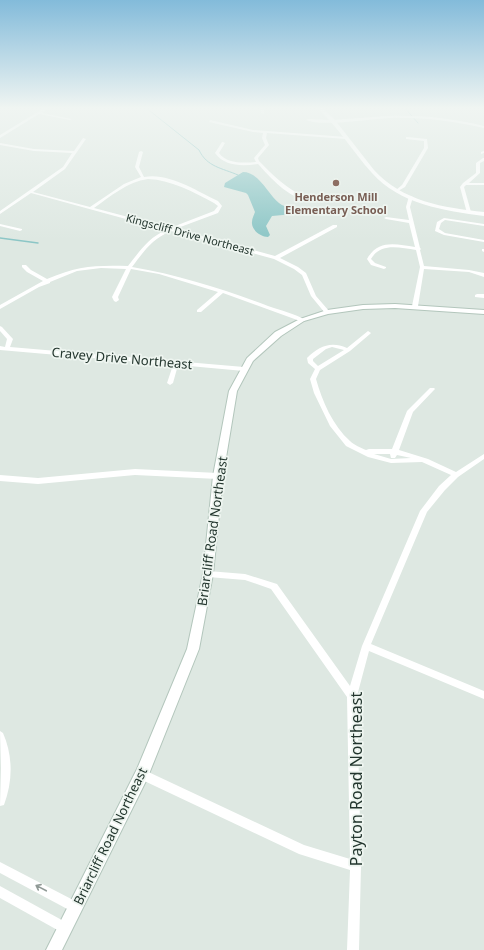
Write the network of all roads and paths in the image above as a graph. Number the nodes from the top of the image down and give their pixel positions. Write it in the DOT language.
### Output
graph roads {
  1 [pos="61,151"];
  2 [pos="219,151"];
  3 [pos="262,151"];
  4 [pos="357,151"];
  5 [pos="424,151"];
  6 [pos="75,152"];
  7 [pos="141,152"];
  8 [pos="484,159"];
  9 [pos="260,163"];
  10 [pos="474,176"];
  11 [pos="143,178"];
  12 [pos="464,184"];
  13 [pos="484,184"];
  14 [pos="398,190"];
  15 [pos="30,192"];
  16 [pos="411,197"];
  17 [pos="304,198"];
  18 [pos="91,208"];
  19 [pos="468,212"];
  20 [pos="0,213"];
  21 [pos="484,214"];
  22 [pos="386,218"];
  23 [pos="411,222"];
  24 [pos="0,225"];
  25 [pos="484,225"];
  26 [pos="335,226"];
  27 [pos="20,230"];
  28 [pos="172,230"];
  29 [pos="484,241"];
  30 [pos="419,250"];
  31 [pos="276,258"];
  32 [pos="24,266"];
  33 [pos="422,267"];
  34 [pos="129,268"];
  35 [pos="384,268"];
  36 [pos="484,275"];
  37 [pos="48,282"];
  38 [pos="221,292"];
  39 [pos="477,296"];
  40 [pos="484,296"];
  41 [pos="116,300"];
  42 [pos="415,306"];
  43 [pos="0,307"];
  44 [pos="199,311"];
  45 [pos="327,312"];
  46 [pos="484,312"];
  47 [pos="302,320"];
  48 [pos="0,328"];
  49 [pos="368,334"];
  50 [pos="0,348"];
  51 [pos="7,348"];
  52 [pos="348,350"];
  53 [pos="176,363"];
  54 [pos="244,369"];
  55 [pos="318,369"];
  56 [pos="170,383"];
  57 [pos="432,389"];
  58 [pos="362,451"];
  59 [pos="395,452"];
  60 [pos="484,456"];
  61 [pos="420,460"];
  62 [pos="391,461"];
  63 [pos="456,475"];
  64 [pos="218,476"];
  65 [pos="0,478"];
  66 [pos="208,574"];
  67 [pos="366,646"];
  68 [pos="484,695"];
  69 [pos="352,696"];
  70 [pos="0,736"];
  71 [pos="142,774"];
  72 [pos="0,801"];
  73 [pos="356,866"];
  74 [pos="0,867"];
  75 [pos="0,892"];
  76 [pos="75,906"];
  77 [pos="65,928"];
  78 [pos="54,950"];
  79 [pos="353,950"];
  1 -- 6 [label="street"];
  2 -- 9 [label="street"];
  3 -- 9 [label="street"];
  4 -- 14 [label="street"];
  5 -- 14 [label="street"];
  6 -- 15 [label="street"];
  7 -- 11 [label="street"];
  8 -- 10 [label="street"];
  9 -- 17 [label="street"];
  10 -- 12 [label="street"];
  10 -- 13 [label="street"];
  11 -- 18 [label="street"];
  11 -- 28 [label="street"];
  12 -- 13 [label="street"];
  12 -- 19 [label="street"];
  14 -- 16 [label="street"];
  15 -- 18 [label="street, Kingscliff Drive Northeast"];
  15 -- 20 [label="street"];
  16 -- 19 [label="street"];
  16 -- 23 [label="street"];
  18 -- 28 [label="street, Kingscliff Drive Northeast"];
  19 -- 21 [label="street"];
  22 -- 23 [label="street"];
  23 -- 30 [label="street"];
  24 -- 27 [label="street"];
  25 -- 29 [label="street"];
  26 -- 31 [label="street"];
  28 -- 31 [label="street, Kingscliff Drive Northeast"];
  28 -- 34 [label="street"];
  30 -- 33 [label="street"];
  30 -- 35 [label="street"];
  31 -- 45 [label="street, Kingscliff Drive Northeast"];
  32 -- 37 [label="street"];
  33 -- 36 [label="street"];
  33 -- 42 [label="street"];
  34 -- 37 [label="street"];
  34 -- 38 [label="street"];
  34 -- 41 [label="street"];
  37 -- 43 [label="street"];
  38 -- 44 [label="street"];
  38 -- 47 [label="street"];
  39 -- 40 [label="street"];
  42 -- 45 [label="main road, Briarcliff Road Northeast"];
  42 -- 46 [label="main road, Briarcliff Road Northeast"];
  45 -- 47 [label="main road, Briarcliff Road Northeast"];
  47 -- 54 [label="main road, Briarcliff Road Northeast"];
  48 -- 51 [label="street"];
  49 -- 52 [label="street"];
  50 -- 51 [label="street, Cravey Drive Northeast"];
  51 -- 53 [label="street, Cravey Drive Northeast"];
  52 -- 55 [label="street"];
  52 -- 55 [label="street"];
  53 -- 54 [label="street, Cravey Drive Northeast"];
  53 -- 56 [label="street"];
  54 -- 64 [label="main road, Briarcliff Road Northeast"];
  55 -- 58 [label="street"];
  57 -- 59 [label="street"];
  58 -- 59 [label="street"];
  58 -- 62 [label="street"];
  59 -- 61 [label="street"];
  59 -- 62 [label="street"];
  60 -- 63 [label="street, Payton Road Northeast"];
  61 -- 62 [label="street"];
  61 -- 63 [label="street"];
  63 -- 67 [label="street, Payton Road Northeast"];
  64 -- 65 [label="street"];
  64 -- 66 [label="main road, Briarcliff Road Northeast"];
  66 -- 69 [label="street"];
  66 -- 71 [label="main road, Briarcliff Road Northeast"];
  67 -- 68 [label="street"];
  67 -- 69 [label="street, Payton Road Northeast"];
  69 -- 73 [label="street, Payton Road Northeast"];
  70 -- 72 [label="street"];
  71 -- 73 [label="street"];
  71 -- 76 [label="main road, Briarcliff Road Northeast"];
  73 -- 79 [label="street, Payton Road Northeast"];
  76 -- 74 [label="street, one-way"];
  75 -- 77 [label="street"];
  76 -- 77 [label="main road, Briarcliff Road Northeast"];
  77 -- 78 [label="main road, Briarcliff Road Northeast"];
}
